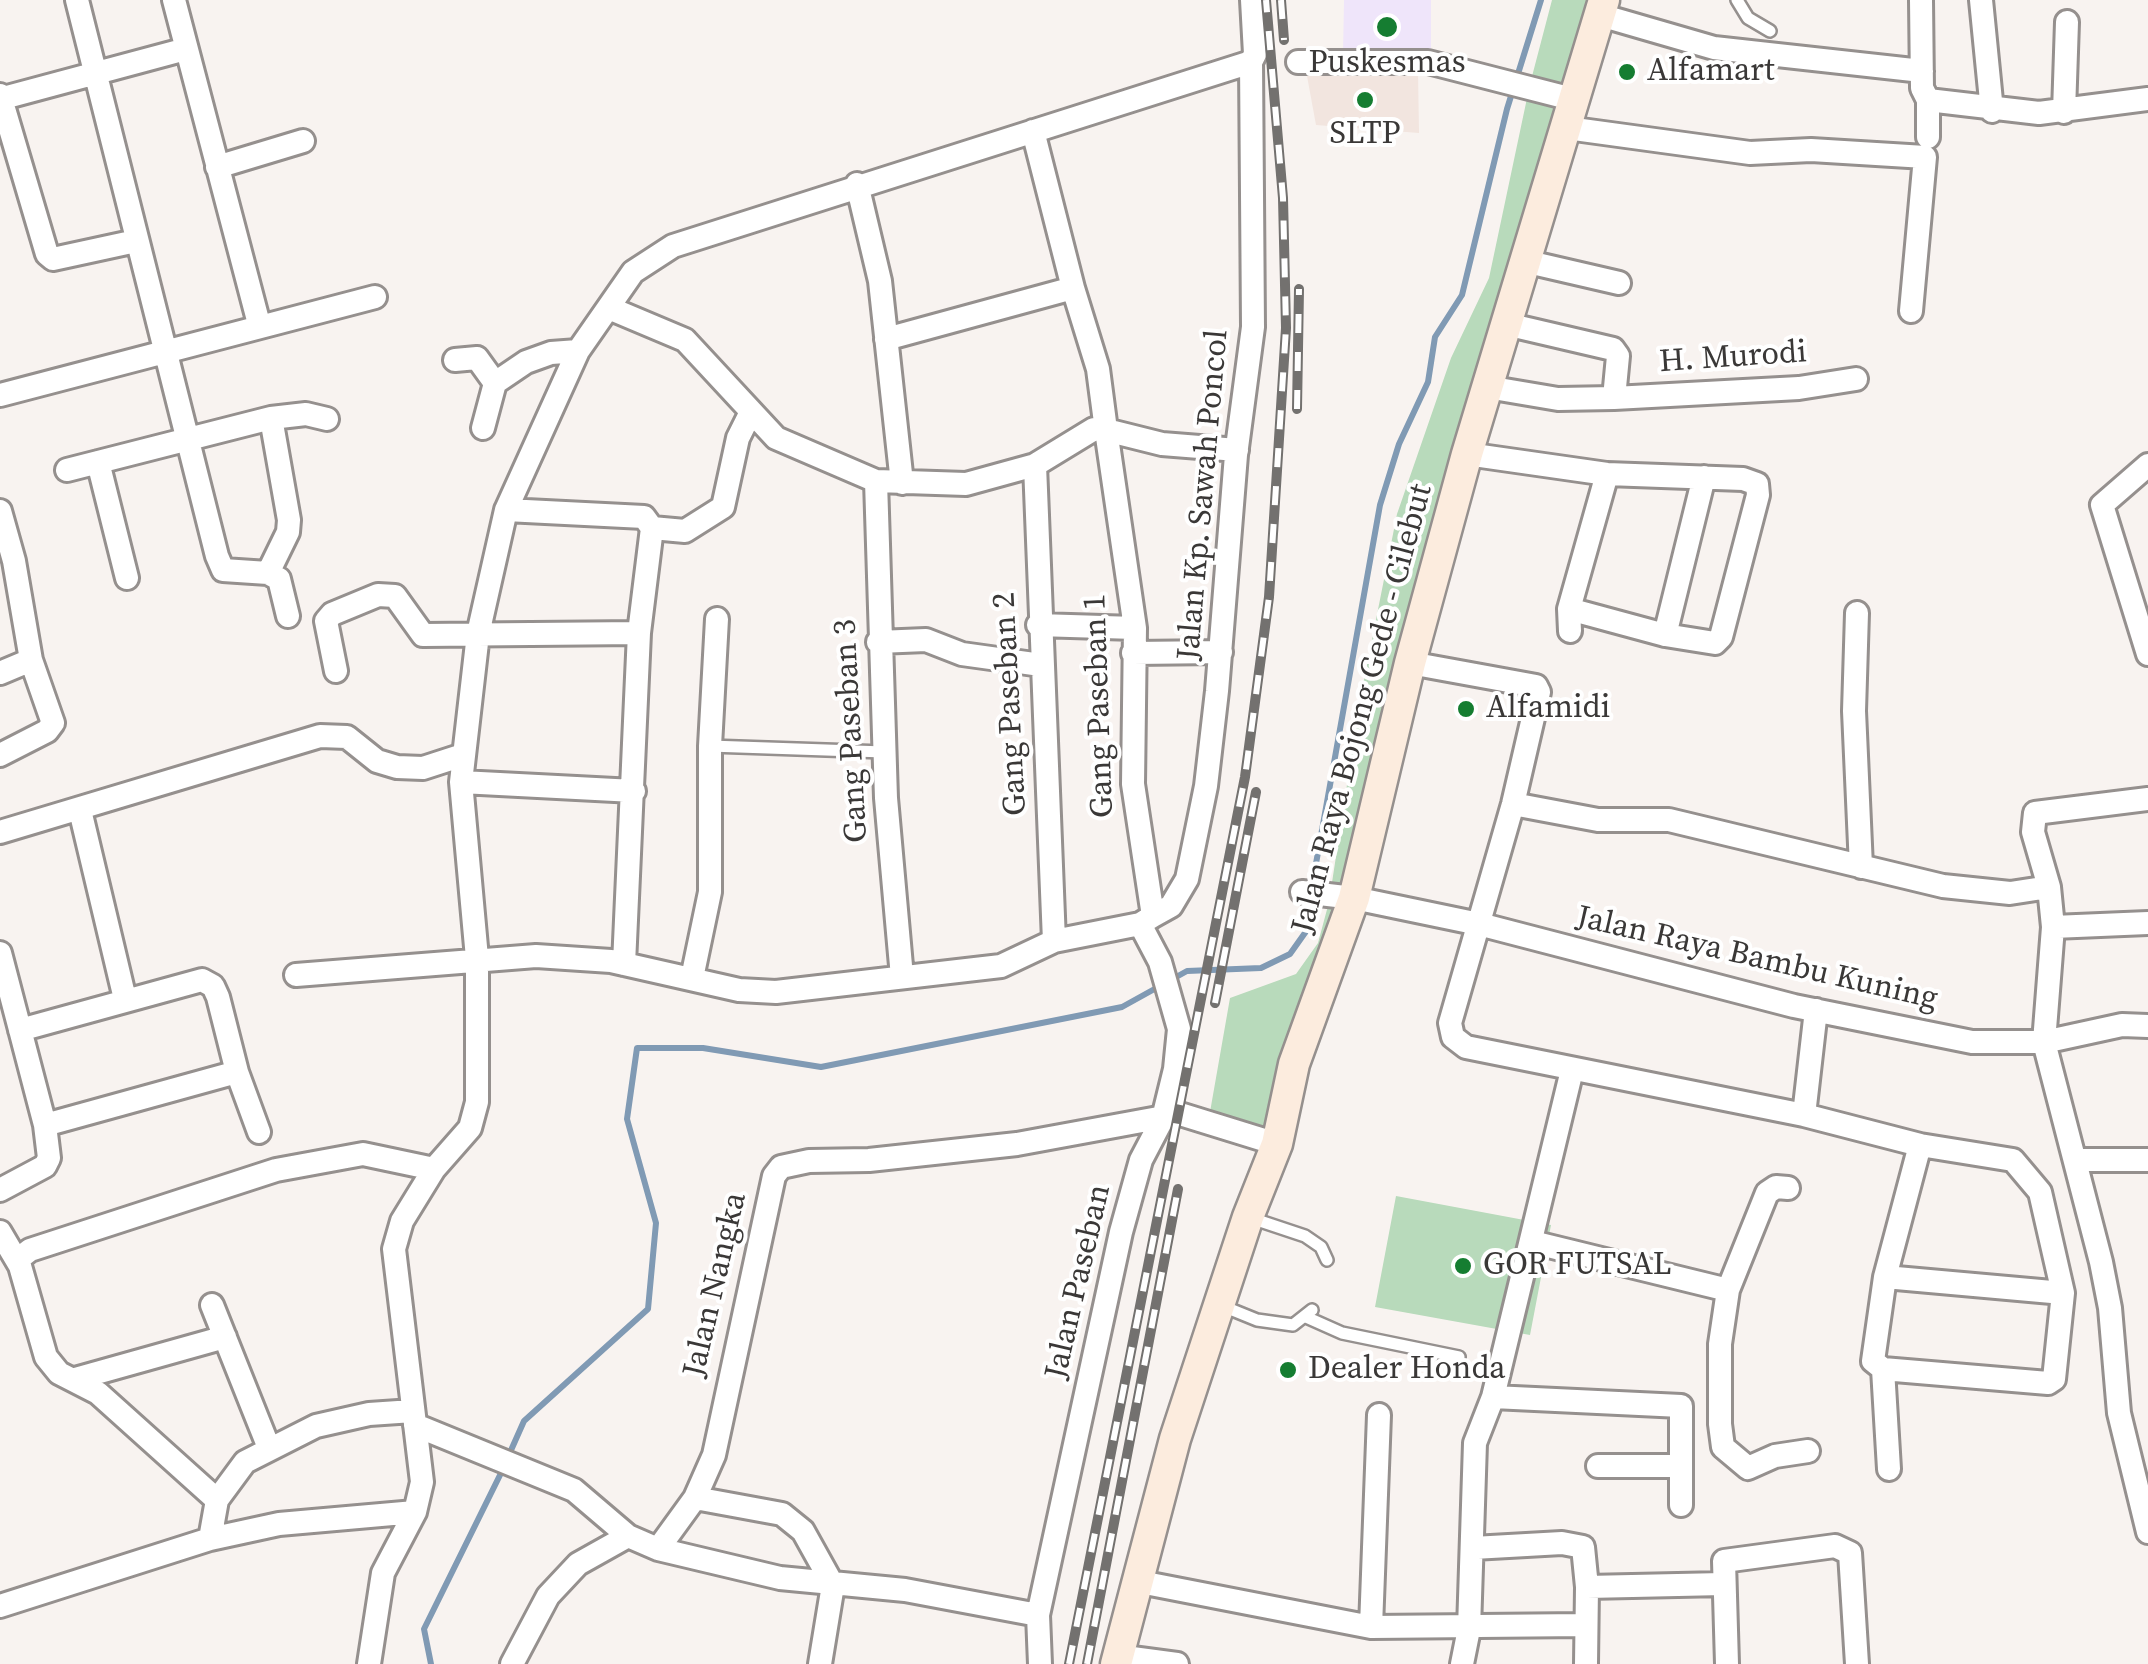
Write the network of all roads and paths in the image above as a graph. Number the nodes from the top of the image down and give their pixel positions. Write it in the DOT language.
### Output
graph roads {
  1 [pos="77,0"];
  2 [pos="174,0"];
  3 [pos="1252,0"];
  4 [pos="1737,0"];
  5 [pos="1921,0"];
  6 [pos="1982,0"];
  7 [pos="1602,8"];
  8 [pos="2067,22"];
  9 [pos="1770,32"];
  10 [pos="186,49"];
  11 [pos="1252,62"];
  12 [pos="1298,62"];
  13 [pos="1922,71"];
  14 [pos="97,73"];
  15 [pos="0,98"];
  16 [pos="2148,99"];
  17 [pos="1928,100"];
  18 [pos="1992,111"];
  19 [pos="2064,112"];
  20 [pos="1572,114"];
  21 [pos="1033,131"];
  22 [pos="1928,137"];
  23 [pos="303,141"];
  24 [pos="218,167"];
  25 [pos="857,184"];
  26 [pos="136,241"];
  27 [pos="1524,261"];
  28 [pos="1619,283"];
  29 [pos="1073,288"];
  30 [pos="375,297"];
  31 [pos="608,308"];
  32 [pos="1911,311"];
  33 [pos="259,324"];
  34 [pos="1506,324"];
  35 [pos="886,339"];
  36 [pos="163,350"];
  37 [pos="578,351"];
  38 [pos="454,360"];
  39 [pos="1856,379"];
  40 [pos="495,383"];
  41 [pos="1487,387"];
  42 [pos="0,394"];
  43 [pos="1614,398"];
  44 [pos="751,412"];
  45 [pos="271,418"];
  46 [pos="327,419"];
  47 [pos="483,428"];
  48 [pos="1106,430"];
  49 [pos="189,441"];
  50 [pos="1237,450"];
  51 [pos="1468,454"];
  52 [pos="98,462"];
  53 [pos="1035,465"];
  54 [pos="2148,465"];
  55 [pos="67,470"];
  56 [pos="1607,474"];
  57 [pos="1704,477"];
  58 [pos="876,481"];
  59 [pos="902,483"];
  60 [pos="506,510"];
  61 [pos="0,511"];
  62 [pos="652,528"];
  63 [pos="268,573"];
  64 [pos="8,577"];
  65 [pos="127,578"];
  66 [pos="1856,614"];
  67 [pos="288,616"];
  68 [pos="717,619"];
  69 [pos="1038,625"];
  70 [pos="1134,628"];
  71 [pos="639,633"];
  72 [pos="478,634"];
  73 [pos="1665,635"];
  74 [pos="878,642"];
  75 [pos="1221,652"];
  76 [pos="1133,653"];
  77 [pos="2148,654"];
  78 [pos="31,660"];
  79 [pos="1410,663"];
  80 [pos="1041,665"];
  81 [pos="336,671"];
  82 [pos="0,672"];
  83 [pos="710,746"];
  84 [pos="884,752"];
  85 [pos="0,754"];
  86 [pos="462,754"];
  87 [pos="462,782"];
  88 [pos="634,791"];
  89 [pos="2148,799"];
  90 [pos="1514,804"];
  91 [pos="80,810"];
  92 [pos="0,832"];
  93 [pos="1861,867"];
  94 [pos="2031,890"];
  95 [pos="1313,893"];
  96 [pos="1354,898"];
  97 [pos="1146,920"];
  98 [pos="2148,923"];
  99 [pos="1479,924"];
  100 [pos="2053,927"];
  101 [pos="1054,941"];
  102 [pos="0,954"];
  103 [pos="478,958"];
  104 [pos="624,964"];
  105 [pos="296,975"];
  106 [pos="902,977"];
  107 [pos="692,978"];
  108 [pos="125,999"];
  109 [pos="1816,1010"];
  110 [pos="2148,1026"];
  111 [pos="20,1030"];
  112 [pos="2044,1042"];
  113 [pos="1572,1070"];
  114 [pos="237,1072"];
  115 [pos="1804,1116"];
  116 [pos="1163,1118"];
  117 [pos="45,1125"];
  118 [pos="260,1132"];
  119 [pos="1277,1144"];
  120 [pos="1920,1144"];
  121 [pos="2076,1160"];
  122 [pos="2148,1160"];
  123 [pos="434,1169"];
  124 [pos="1788,1188"];
  125 [pos="0,1190"];
  126 [pos="1248,1217"];
  127 [pos="0,1232"];
  128 [pos="1532,1242"];
  129 [pos="17,1260"];
  130 [pos="1327,1260"];
  131 [pos="1885,1277"];
  132 [pos="1728,1290"];
  133 [pos="2064,1293"];
  134 [pos="1218,1304"];
  135 [pos="212,1305"];
  136 [pos="226,1337"];
  137 [pos="1459,1358"];
  138 [pos="1883,1369"];
  139 [pos="75,1380"];
  140 [pos="1493,1397"];
  141 [pos="1379,1415"];
  142 [pos="414,1418"];
  143 [pos="269,1448"];
  144 [pos="1808,1451"];
  145 [pos="1598,1466"];
  146 [pos="1678,1466"];
  147 [pos="1888,1469"];
  148 [pos="696,1498"];
  149 [pos="218,1500"];
  150 [pos="1681,1505"];
  151 [pos="416,1512"];
  152 [pos="2148,1532"];
  153 [pos="628,1536"];
  154 [pos="210,1540"];
  155 [pos="658,1548"];
  156 [pos="1473,1548"];
  157 [pos="1135,1581"];
  158 [pos="1723,1584"];
  159 [pos="833,1586"];
  160 [pos="1587,1587"];
  161 [pos="0,1606"];
  162 [pos="1038,1615"];
  163 [pos="1585,1625"];
  164 [pos="1371,1627"];
  165 [pos="1470,1629"];
  166 [pos="1117,1660"];
  167 [pos="369,1664"];
  168 [pos="512,1664"];
  169 [pos="820,1664"];
  170 [pos="1040,1664"];
  171 [pos="1177,1664"];
  172 [pos="1462,1664"];
  173 [pos="1586,1664"];
  174 [pos="1727,1664"];
  175 [pos="1857,1664"];
  1 -- 14 [label="street"];
  2 -- 10 [label="street"];
  3 -- 11 [label="street, Jalan Kp. Sawah Poncol"];
  4 -- 9 [label="lane"];
  5 -- 13 [label="street"];
  6 -- 18 [label="street"];
  7 -- 13 [label="street"];
  7 -- 20 [label="main road, Jalan Raya Bojong Gede - Cilebut"];
  8 -- 19 [label="street"];
  10 -- 14 [label="street"];
  10 -- 24 [label="street"];
  11 -- 21 [label="street"];
  11 -- 50 [label="street, Jalan Kp. Sawah Poncol"];
  12 -- 20 [label="street"];
  13 -- 17 [label="street"];
  14 -- 15 [label="street"];
  14 -- 26 [label="street"];
  15 -- 26 [label="street"];
  16 -- 19 [label="street"];
  17 -- 18 [label="street"];
  17 -- 22 [label="street"];
  18 -- 19 [label="street"];
  20 -- 27 [label="main road, Jalan Raya Bojong Gede - Cilebut"];
  20 -- 32 [label="street"];
  21 -- 25 [label="street"];
  21 -- 29 [label="street, Gang Paseban 1"];
  23 -- 24 [label="street"];
  24 -- 33 [label="street"];
  25 -- 31 [label="street"];
  25 -- 35 [label="street"];
  26 -- 36 [label="street"];
  27 -- 28 [label="street"];
  27 -- 34 [label="main road, Jalan Raya Bojong Gede - Cilebut"];
  29 -- 35 [label="street"];
  29 -- 48 [label="street, Gang Paseban 1"];
  30 -- 33 [label="street"];
  31 -- 37 [label="street"];
  31 -- 44 [label="street"];
  33 -- 36 [label="street"];
  34 -- 41 [label="main road, Jalan Raya Bojong Gede - Cilebut"];
  34 -- 43 [label="street, H. Murodi"];
  35 -- 59 [label="street"];
  36 -- 42 [label="street"];
  36 -- 49 [label="street"];
  37 -- 40 [label="street"];
  37 -- 60 [label="street"];
  38 -- 40 [label="street"];
  39 -- 43 [label="street, H. Murodi"];
  40 -- 47 [label="street"];
  41 -- 43 [label="street, H. Murodi"];
  41 -- 51 [label="main road, Jalan Raya Bojong Gede - Cilebut"];
  44 -- 58 [label="street"];
  44 -- 62 [label="street"];
  45 -- 46 [label="street"];
  45 -- 49 [label="street"];
  45 -- 63 [label="street"];
  48 -- 50 [label="street"];
  48 -- 53 [label="street"];
  48 -- 70 [label="street, Gang Paseban 1"];
  49 -- 52 [label="street"];
  49 -- 63 [label="street"];
  50 -- 75 [label="street, Jalan Kp. Sawah Poncol"];
  51 -- 56 [label="street"];
  51 -- 79 [label="main road, Jalan Raya Bojong Gede - Cilebut"];
  52 -- 55 [label="street"];
  52 -- 65 [label="street"];
  53 -- 59 [label="street"];
  53 -- 69 [label="street, Gang Paseban 2"];
  54 -- 77 [label="street"];
  56 -- 57 [label="street"];
  56 -- 73 [label="street"];
  57 -- 73 [label="street"];
  57 -- 73 [label="street"];
  58 -- 59 [label="street"];
  58 -- 74 [label="street, Gang Paseban 3"];
  60 -- 62 [label="street"];
  60 -- 72 [label="street"];
  61 -- 64 [label="street"];
  62 -- 71 [label="street"];
  63 -- 67 [label="street"];
  64 -- 78 [label="street"];
  66 -- 93 [label="street"];
  68 -- 83 [label="street"];
  69 -- 70 [label="street"];
  69 -- 80 [label="street, Gang Paseban 2"];
  70 -- 76 [label="street, Gang Paseban 1"];
  71 -- 72 [label="street"];
  71 -- 88 [label="street"];
  72 -- 81 [label="street"];
  72 -- 86 [label="street"];
  74 -- 80 [label="street"];
  74 -- 84 [label="street, Gang Paseban 3"];
  75 -- 76 [label="street"];
  75 -- 97 [label="street, Jalan Kp. Sawah Poncol"];
  76 -- 97 [label="street, Gang Paseban 1"];
  78 -- 82 [label="street"];
  78 -- 85 [label="street"];
  79 -- 90 [label="street"];
  79 -- 96 [label="main road, Jalan Raya Bojong Gede - Cilebut"];
  80 -- 101 [label="street, Gang Paseban 2"];
  83 -- 84 [label="lane"];
  83 -- 107 [label="street"];
  84 -- 106 [label="street, Gang Paseban 3"];
  86 -- 87 [label="street"];
  86 -- 91 [label="street"];
  87 -- 88 [label="street"];
  87 -- 103 [label="street"];
  88 -- 104 [label="street"];
  89 -- 94 [label="street"];
  90 -- 93 [label="street"];
  90 -- 99 [label="street"];
  91 -- 92 [label="street"];
  91 -- 108 [label="street"];
  93 -- 94 [label="street"];
  94 -- 100 [label="street"];
  95 -- 96 [label="street, Jalan Raya Bambu Kuning"];
  96 -- 99 [label="street, Jalan Raya Bambu Kuning"];
  96 -- 119 [label="main road, Jalan Raya Bojong Gede - Cilebut"];
  97 -- 101 [label="street"];
  97 -- 116 [label="street, Jalan Paseban"];
  98 -- 100 [label="street"];
  99 -- 109 [label="street, Jalan Raya Bambu Kuning"];
  99 -- 113 [label="street"];
  100 -- 112 [label="street"];
  101 -- 106 [label="street"];
  102 -- 111 [label="street"];
  103 -- 104 [label="street"];
  103 -- 105 [label="street"];
  103 -- 123 [label="street"];
  104 -- 107 [label="street"];
  106 -- 107 [label="street"];
  108 -- 111 [label="street"];
  108 -- 114 [label="street"];
  109 -- 112 [label="street, Jalan Raya Bambu Kuning"];
  109 -- 115 [label="street"];
  110 -- 112 [label="street, Jalan Raya Bambu Kuning"];
  111 -- 117 [label="street"];
  112 -- 121 [label="street"];
  113 -- 115 [label="street"];
  113 -- 128 [label="street"];
  114 -- 117 [label="street"];
  114 -- 118 [label="street"];
  115 -- 120 [label="street"];
  116 -- 119 [label="street"];
  116 -- 148 [label="street, Jalan Nangka"];
  116 -- 162 [label="street, Jalan Paseban"];
  117 -- 125 [label="street"];
  119 -- 126 [label="main road, Jalan Raya Bojong Gede - Cilebut"];
  120 -- 131 [label="street"];
  120 -- 133 [label="street"];
  121 -- 122 [label="street"];
  121 -- 152 [label="street"];
  123 -- 129 [label="street"];
  123 -- 142 [label="street"];
  124 -- 132 [label="street"];
  126 -- 130 [label="lane"];
  126 -- 134 [label="main road, Jalan Raya Bojong Gede - Cilebut"];
  127 -- 129 [label="street"];
  128 -- 132 [label="street"];
  128 -- 140 [label="street"];
  129 -- 139 [label="street"];
  131 -- 133 [label="street"];
  131 -- 138 [label="street"];
  132 -- 144 [label="street"];
  133 -- 138 [label="street"];
  134 -- 137 [label="lane"];
  134 -- 157 [label="main road, Jalan Raya Bojong Gede - Cilebut"];
  135 -- 136 [label="street"];
  136 -- 139 [label="street"];
  136 -- 143 [label="street"];
  138 -- 147 [label="street"];
  139 -- 149 [label="street"];
  140 -- 146 [label="street"];
  140 -- 156 [label="street"];
  141 -- 164 [label="street"];
  142 -- 143 [label="street"];
  142 -- 151 [label="street"];
  142 -- 153 [label="street"];
  143 -- 149 [label="street"];
  145 -- 146 [label="street"];
  146 -- 150 [label="street"];
  148 -- 155 [label="street, Jalan Nangka"];
  148 -- 159 [label="street"];
  149 -- 154 [label="street"];
  151 -- 154 [label="street"];
  151 -- 167 [label="street"];
  153 -- 155 [label="street"];
  153 -- 168 [label="street"];
  154 -- 161 [label="street"];
  155 -- 159 [label="street"];
  156 -- 160 [label="street"];
  156 -- 165 [label="street"];
  157 -- 164 [label="street"];
  157 -- 166 [label="main road, Jalan Raya Bojong Gede - Cilebut"];
  158 -- 160 [label="street"];
  158 -- 174 [label="street"];
  158 -- 175 [label="street"];
  159 -- 162 [label="street"];
  159 -- 169 [label="street"];
  160 -- 163 [label="street"];
  162 -- 170 [label="street, Jalan Paseban"];
  163 -- 165 [label="street"];
  163 -- 173 [label="street"];
  164 -- 165 [label="street"];
  165 -- 172 [label="street"];
  166 -- 171 [label="street"];
}
